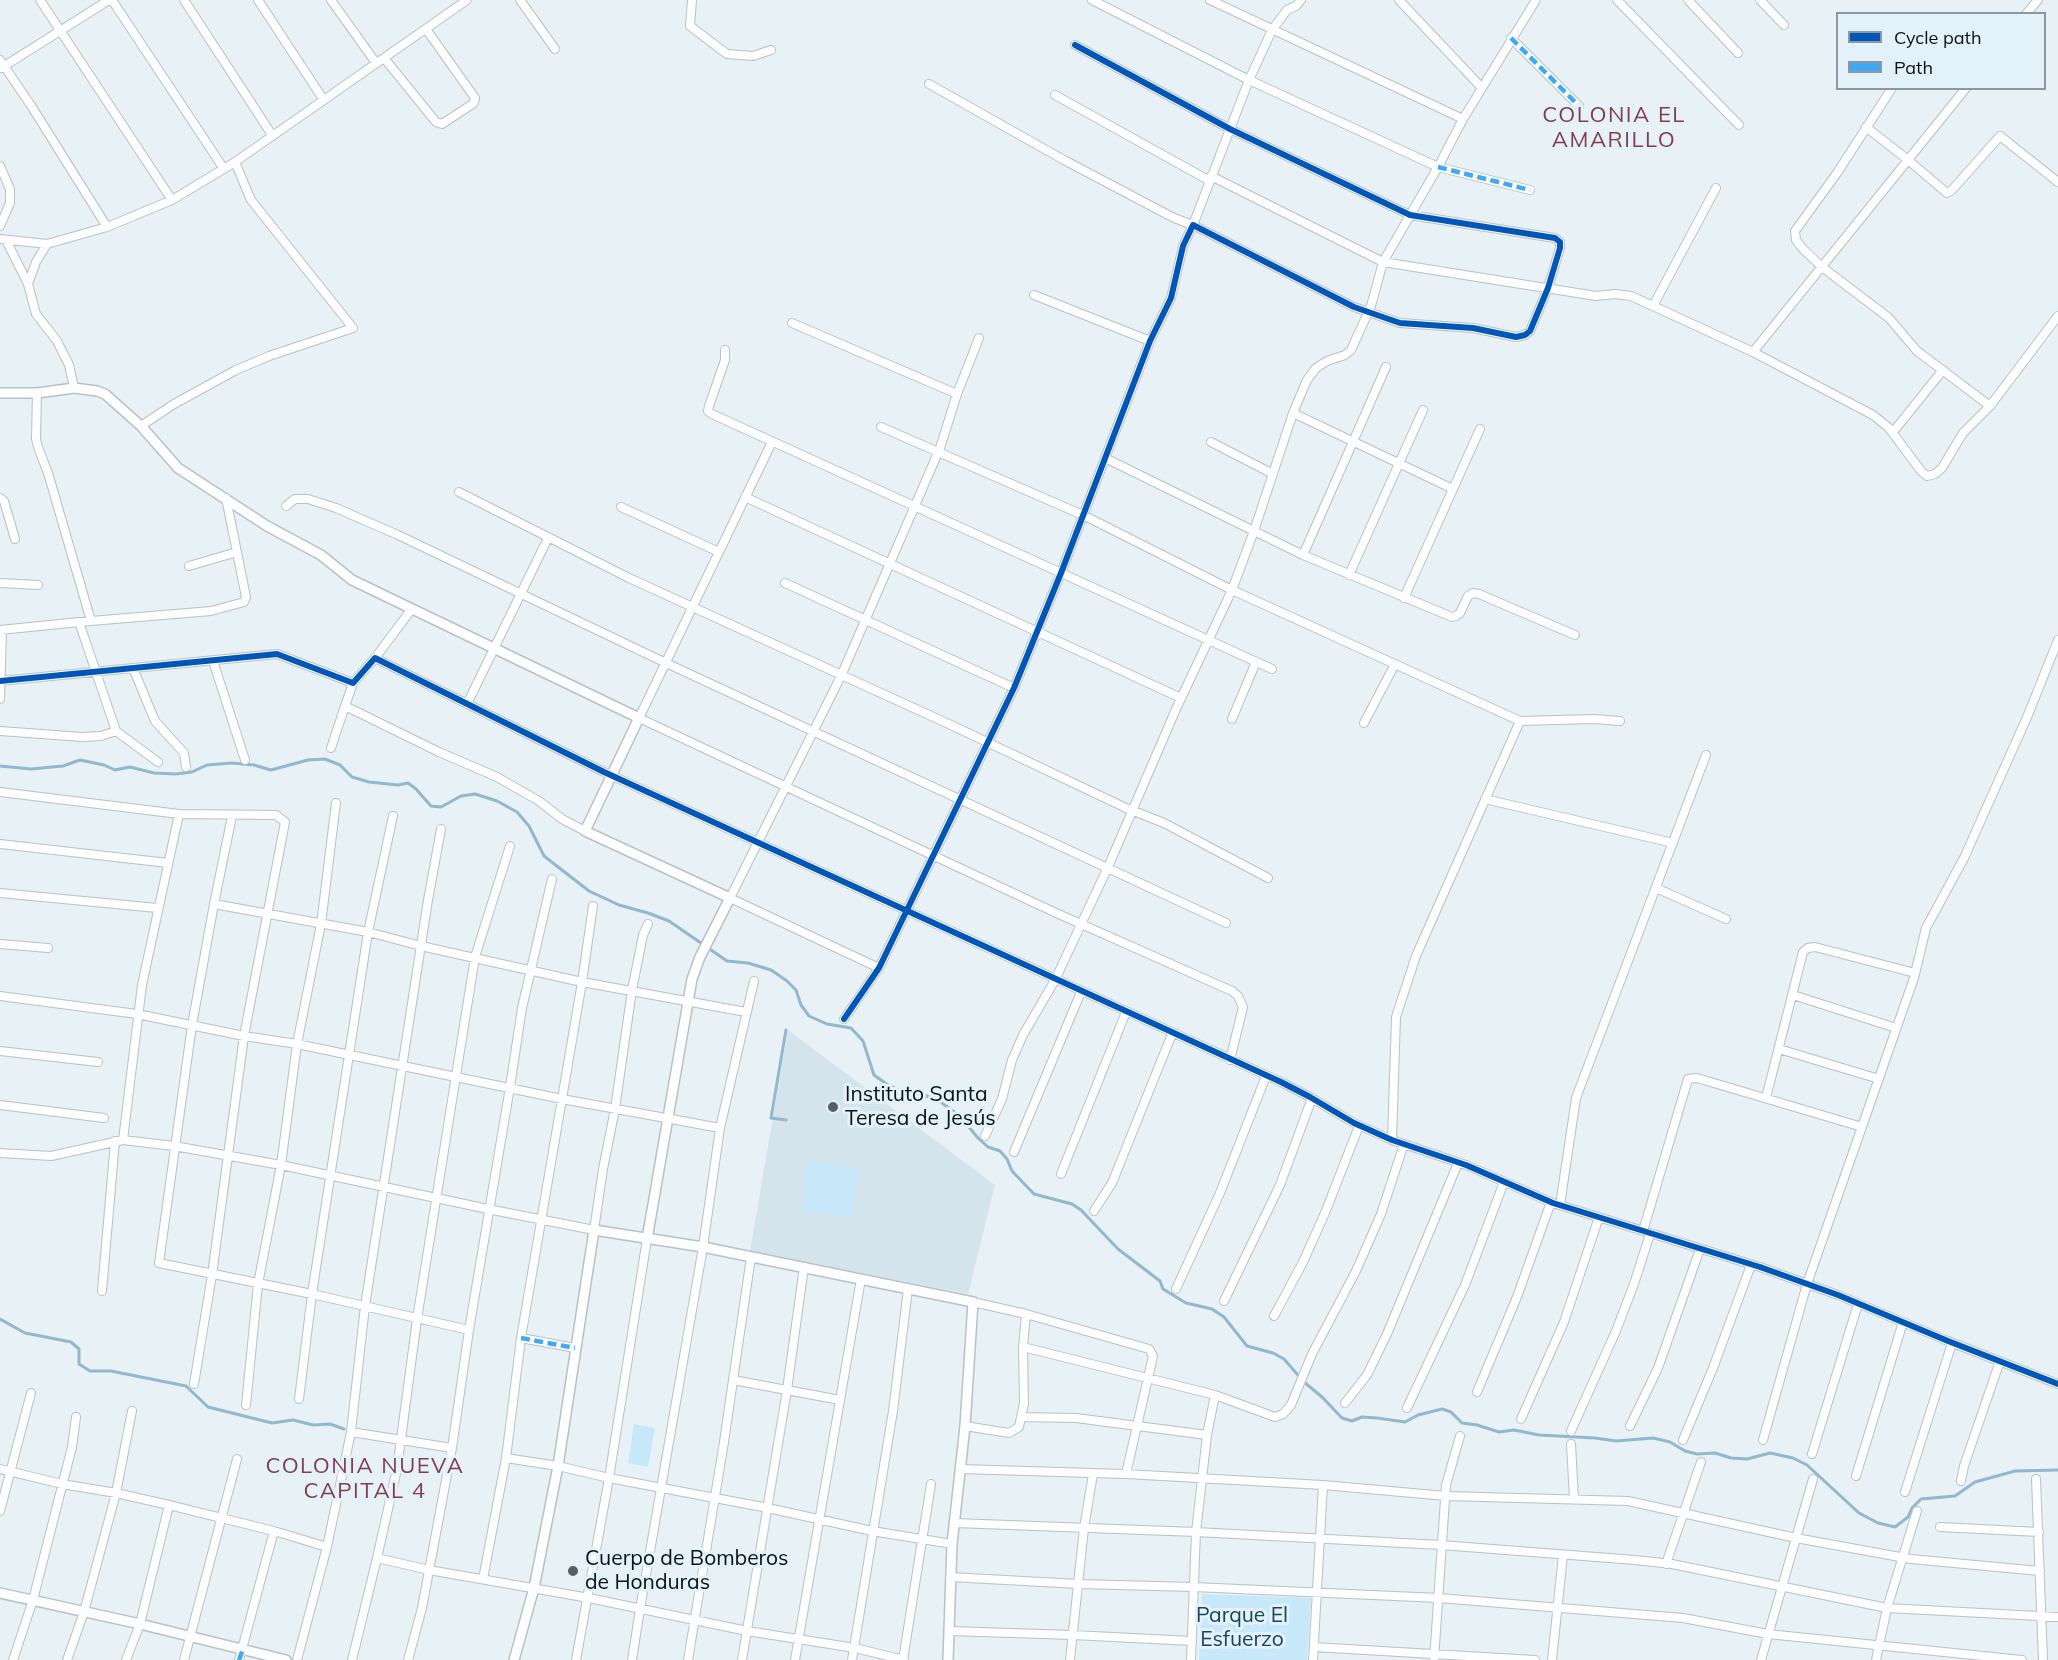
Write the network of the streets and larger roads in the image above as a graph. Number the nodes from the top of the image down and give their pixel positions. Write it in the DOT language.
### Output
graph roads {
  1 [pos="40,0"];
  2 [pos="110,0"];
  3 [pos="184,0"];
  4 [pos="258,0"];
  5 [pos="331,0"];
  6 [pos="466,0"];
  7 [pos="520,0"];
  8 [pos="692,0"];
  9 [pos="1092,0"];
  10 [pos="1210,0"];
  11 [pos="1301,0"];
  12 [pos="1398,0"];
  13 [pos="1536,0"];
  14 [pos="1617,0"];
  15 [pos="1688,0"];
  16 [pos="1760,0"];
  17 [pos="2038,0"];
  18 [pos="2028,12"];
  19 [pos="1784,26"];
  20 [pos="426,29"];
  21 [pos="60,30"];
  22 [pos="1272,30"];
  23 [pos="1511,38"];
  24 [pos="1075,45"];
  25 [pos="555,49"];
  26 [pos="771,50"];
  27 [pos="1738,53"];
  28 [pos="384,58"];
  29 [pos="376,63"];
  30 [pos="1,65"];
  31 [pos="1249,80"];
  32 [pos="929,84"];
  33 [pos="1482,88"];
  34 [pos="1891,90"];
  35 [pos="1964,90"];
  36 [pos="1056,95"];
  37 [pos="323,99"];
  38 [pos="1579,106"];
  39 [pos="1463,119"];
  40 [pos="1739,125"];
  41 [pos="1866,127"];
  42 [pos="1230,129"];
  43 [pos="272,135"];
  44 [pos="1908,160"];
  45 [pos="235,162"];
  46 [pos="0,166"];
  47 [pos="1438,167"];
  48 [pos="224,169"];
  49 [pos="1210,178"];
  50 [pos="2058,182"];
  51 [pos="1716,188"];
  52 [pos="1530,190"];
  53 [pos="172,200"];
  54 [pos="1410,215"];
  55 [pos="1193,225"];
  56 [pos="0,226"];
  57 [pos="107,227"];
  58 [pos="3,239"];
  59 [pos="47,244"];
  60 [pos="1383,262"];
  61 [pos="1822,267"];
  62 [pos="28,284"];
  63 [pos="1548,288"];
  64 [pos="1034,295"];
  65 [pos="1653,306"];
  66 [pos="1367,311"];
  67 [pos="2057,319"];
  68 [pos="792,323"];
  69 [pos="979,338"];
  70 [pos="1150,341"];
  71 [pos="725,350"];
  72 [pos="1754,352"];
  73 [pos="1386,367"];
  74 [pos="1943,370"];
  75 [pos="74,388"];
  76 [pos="0,393"];
  77 [pos="37,393"];
  78 [pos="957,394"];
  79 [pos="1990,406"];
  80 [pos="1424,410"];
  81 [pos="1293,413"];
  82 [pos="141,426"];
  83 [pos="881,427"];
  84 [pos="1480,429"];
  85 [pos="1893,432"];
  86 [pos="772,442"];
  87 [pos="1211,442"];
  88 [pos="1353,442"];
  89 [pos="939,452"];
  90 [pos="1105,458"];
  91 [pos="1399,463"];
  92 [pos="1273,474"];
  93 [pos="1453,489"];
  94 [pos="459,492"];
  95 [pos="745,496"];
  96 [pos="0,498"];
  97 [pos="226,498"];
  98 [pos="286,506"];
  99 [pos="621,507"];
  100 [pos="915,507"];
  101 [pos="1083,515"];
  102 [pos="1254,531"];
  103 [pos="15,538"];
  104 [pos="548,538"];
  105 [pos="237,552"];
  106 [pos="718,552"];
  107 [pos="1303,555"];
  108 [pos="890,563"];
  109 [pos="189,566"];
  110 [pos="1062,573"];
  111 [pos="1349,575"];
  112 [pos="0,583"];
  113 [pos="785,583"];
  114 [pos="38,585"];
  115 [pos="1232,590"];
  116 [pos="521,593"];
  117 [pos="1404,598"];
  118 [pos="692,607"];
  119 [pos="411,610"];
  120 [pos="866,619"];
  121 [pos="91,621"];
  122 [pos="79,622"];
  123 [pos="1,630"];
  124 [pos="1037,632"];
  125 [pos="1575,634"];
  126 [pos="2058,640"];
  127 [pos="1209,641"];
  128 [pos="494,649"];
  129 [pos="375,657"];
  130 [pos="213,661"];
  131 [pos="1256,662"];
  132 [pos="666,663"];
  133 [pos="1395,664"];
  134 [pos="133,668"];
  135 [pos="1272,669"];
  136 [pos="97,672"];
  137 [pos="841,676"];
  138 [pos="1,681"];
  139 [pos="353,683"];
  140 [pos="1014,687"];
  141 [pos="1181,698"];
  142 [pos="0,699"];
  143 [pos="467,704"];
  144 [pos="345,706"];
  145 [pos="639,718"];
  146 [pos="1232,718"];
  147 [pos="1520,721"];
  148 [pos="1620,721"];
  149 [pos="1364,723"];
  150 [pos="0,731"];
  151 [pos="116,731"];
  152 [pos="814,731"];
  153 [pos="987,742"];
  154 [pos="331,748"];
  155 [pos="1706,755"];
  156 [pos="245,760"];
  157 [pos="158,762"];
  158 [pos="186,767"];
  159 [pos="611,776"];
  160 [pos="786,787"];
  161 [pos="0,792"];
  162 [pos="960,799"];
  163 [pos="1485,800"];
  164 [pos="336,803"];
  165 [pos="1131,810"];
  166 [pos="179,814"];
  167 [pos="232,816"];
  168 [pos="393,816"];
  169 [pos="441,829"];
  170 [pos="585,831"];
  171 [pos="758,843"];
  172 [pos="1673,843"];
  173 [pos="0,844"];
  174 [pos="510,846"];
  175 [pos="933,855"];
  176 [pos="168,863"];
  177 [pos="1108,867"];
  178 [pos="1268,878"];
  179 [pos="552,879"];
  180 [pos="1656,888"];
  181 [pos="0,893"];
  182 [pos="730,898"];
  183 [pos="214,904"];
  184 [pos="592,906"];
  185 [pos="158,908"];
  186 [pos="906,911"];
  187 [pos="268,914"];
  188 [pos="1726,918"];
  189 [pos="1226,923"];
  190 [pos="321,924"];
  191 [pos="648,924"];
  192 [pos="1081,924"];
  193 [pos="368,932"];
  194 [pos="0,944"];
  195 [pos="421,946"];
  196 [pos="48,948"];
  197 [pos="475,957"];
  198 [pos="879,968"];
  199 [pos="529,971"];
  200 [pos="1915,973"];
  201 [pos="1054,980"];
  202 [pos="754,981"];
  203 [pos="582,982"];
  204 [pos="632,990"];
  205 [pos="1081,992"];
  206 [pos="1793,994"];
  207 [pos="0,996"];
  208 [pos="687,1001"];
  209 [pos="746,1012"];
  210 [pos="1126,1012"];
  211 [pos="137,1014"];
  212 [pos="844,1019"];
  213 [pos="192,1025"];
  214 [pos="1896,1028"];
  215 [pos="1172,1034"];
  216 [pos="244,1036"];
  217 [pos="297,1044"];
  218 [pos="1779,1049"];
  219 [pos="0,1051"];
  220 [pos="350,1055"];
  221 [pos="1230,1060"];
  222 [pos="98,1062"];
  223 [pos="403,1066"];
  224 [pos="1266,1076"];
  225 [pos="456,1077"];
  226 [pos="1878,1079"];
  227 [pos="510,1087"];
  228 [pos="1312,1098"];
  229 [pos="1766,1098"];
  230 [pos="562,1099"];
  231 [pos="0,1105"];
  232 [pos="615,1109"];
  233 [pos="104,1118"];
  234 [pos="668,1119"];
  235 [pos="1359,1126"];
  236 [pos="1862,1127"];
  237 [pos="720,1128"];
  238 [pos="985,1136"];
  239 [pos="1392,1140"];
  240 [pos="119,1141"];
  241 [pos="1404,1144"];
  242 [pos="174,1146"];
  243 [pos="1014,1152"];
  244 [pos="0,1153"];
  245 [pos="227,1156"];
  246 [pos="1458,1163"];
  247 [pos="281,1165"];
  248 [pos="1061,1174"];
  249 [pos="331,1176"];
  250 [pos="1504,1182"];
  251 [pos="383,1186"];
  252 [pos="438,1198"];
  253 [pos="1551,1202"];
  254 [pos="1560,1205"];
  255 [pos="488,1209"];
  256 [pos="1094,1211"];
  257 [pos="1599,1218"];
  258 [pos="540,1219"];
  259 [pos="594,1230"];
  260 [pos="1646,1233"];
  261 [pos="646,1239"];
  262 [pos="703,1247"];
  263 [pos="1700,1249"];
  264 [pos="751,1257"];
  265 [pos="1750,1265"];
  266 [pos="804,1268"];
  267 [pos="212,1275"];
  268 [pos="861,1279"];
  269 [pos="258,1284"];
  270 [pos="1807,1284"];
  271 [pos="908,1289"];
  272 [pos="1176,1289"];
  273 [pos="102,1291"];
  274 [pos="312,1294"];
  275 [pos="1224,1301"];
  276 [pos="973,1302"];
  277 [pos="1858,1304"];
  278 [pos="365,1306"];
  279 [pos="1026,1314"];
  280 [pos="1274,1316"];
  281 [pos="417,1319"];
  282 [pos="1903,1322"];
  283 [pos="469,1329"];
  284 [pos="521,1338"];
  285 [pos="1952,1343"];
  286 [pos="1023,1347"];
  287 [pos="575,1348"];
  288 [pos="2000,1362"];
  289 [pos="1148,1378"];
  290 [pos="733,1380"];
  291 [pos="194,1384"];
  292 [pos="2058,1384"];
  293 [pos="787,1390"];
  294 [pos="1477,1392"];
  295 [pos="31,1393"];
  296 [pos="1215,1395"];
  297 [pos="299,1399"];
  298 [pos="840,1400"];
  299 [pos="1345,1403"];
  300 [pos="246,1405"];
  301 [pos="1407,1408"];
  302 [pos="132,1411"];
  303 [pos="76,1417"];
  304 [pos="1022,1417"];
  305 [pos="1521,1419"];
  306 [pos="964,1426"];
  307 [pos="1137,1426"];
  308 [pos="1630,1426"];
  309 [pos="1571,1431"];
  310 [pos="351,1432"];
  311 [pos="1207,1435"];
  312 [pos="1460,1436"];
  313 [pos="401,1439"];
  314 [pos="1683,1440"];
  315 [pos="1763,1440"];
  316 [pos="1571,1444"];
  317 [pos="452,1448"];
  318 [pos="1812,1454"];
  319 [pos="506,1458"];
  320 [pos="237,1459"];
  321 [pos="1701,1462"];
  322 [pos="558,1466"];
  323 [pos="0,1469"];
  324 [pos="960,1469"];
  325 [pos="9,1471"];
  326 [pos="1093,1474"];
  327 [pos="1126,1474"];
  328 [pos="1856,1476"];
  329 [pos="609,1478"];
  330 [pos="1203,1478"];
  331 [pos="1814,1479"];
  332 [pos="2036,1479"];
  333 [pos="1961,1481"];
  334 [pos="62,1484"];
  335 [pos="931,1484"];
  336 [pos="1323,1485"];
  337 [pos="661,1487"];
  338 [pos="1905,1492"];
  339 [pos="116,1493"];
  340 [pos="1446,1496"];
  341 [pos="714,1498"];
  342 [pos="1574,1499"];
  343 [pos="169,1505"];
  344 [pos="768,1508"];
  345 [pos="0,1511"];
  346 [pos="1917,1511"];
  347 [pos="1684,1514"];
  348 [pos="221,1518"];
  349 [pos="820,1520"];
  350 [pos="955,1523"];
  351 [pos="1940,1527"];
  352 [pos="1084,1528"];
  353 [pos="274,1531"];
  354 [pos="872,1531"];
  355 [pos="1196,1532"];
  356 [pos="2039,1532"];
  357 [pos="1796,1538"];
  358 [pos="923,1539"];
  359 [pos="1320,1539"];
  360 [pos="952,1544"];
  361 [pos="1441,1545"];
  362 [pos="327,1547"];
  363 [pos="1563,1555"];
  364 [pos="1903,1557"];
  365 [pos="377,1558"];
  366 [pos="1666,1564"];
  367 [pos="429,1570"];
  368 [pos="2040,1571"];
  369 [pos="950,1577"];
  370 [pos="483,1579"];
  371 [pos="1079,1584"];
  372 [pos="1194,1587"];
  373 [pos="534,1588"];
  374 [pos="1782,1588"];
  375 [pos="1317,1592"];
  376 [pos="0,1593"];
  377 [pos="589,1598"];
  378 [pos="1439,1598"];
  379 [pos="33,1600"];
  380 [pos="1887,1608"];
  381 [pos="640,1609"];
  382 [pos="1556,1609"];
  383 [pos="84,1612"];
  384 [pos="2043,1617"];
  385 [pos="2058,1617"];
  386 [pos="694,1620"];
  387 [pos="140,1624"];
  388 [pos="747,1631"];
  389 [pos="950,1631"];
  390 [pos="1768,1634"];
  391 [pos="1073,1635"];
  392 [pos="190,1636"];
  393 [pos="799,1639"];
  394 [pos="1192,1641"];
  395 [pos="1878,1645"];
  396 [pos="1314,1647"];
  397 [pos="855,1648"];
  398 [pos="243,1649"];
  399 [pos="1435,1657"];
  400 [pos="13,1660"];
  401 [pos="67,1660"];
  402 [pos="126,1660"];
  403 [pos="184,1660"];
  404 [pos="239,1660"];
  405 [pos="286,1660"];
  406 [pos="297,1660"];
  407 [pos="352,1660"];
  408 [pos="408,1660"];
  409 [pos="514,1660"];
  410 [pos="576,1660"];
  411 [pos="633,1660"];
  412 [pos="688,1660"];
  413 [pos="742,1660"];
  414 [pos="795,1660"];
  415 [pos="852,1660"];
  416 [pos="904,1660"];
  417 [pos="948,1660"];
  418 [pos="1070,1660"];
  419 [pos="1191,1660"];
  420 [pos="1313,1660"];
  421 [pos="1535,1660"];
  422 [pos="1552,1660"];
  423 [pos="1761,1660"];
  424 [pos="1876,1660"];
  425 [pos="2022,1660"];
  426 [pos="2043,1660"];
  1 -- 21 [label="street"];
  2 -- 21 [label="street"];
  2 -- 48 [label="street"];
  3 -- 43 [label="street"];
  4 -- 37 [label="street"];
  5 -- 29 [label="street"];
  6 -- 20 [label="street"];
  7 -- 25 [label="street"];
  8 -- 26 [label="street"];
  9 -- 31 [label="street"];
  10 -- 22 [label="street"];
  11 -- 22 [label="street"];
  12 -- 33 [label="street"];
  13 -- 23 [label="street"];
  14 -- 40 [label="street"];
  15 -- 27 [label="street"];
  16 -- 19 [label="street"];
  17 -- 18 [label="street"];
  20 -- 28 [label="street"];
  20 -- 28 [label="street"];
  21 -- 30 [label="street"];
  21 -- 53 [label="street"];
  22 -- 31 [label="street"];
  22 -- 39 [label="street"];
  23 -- 33 [label="street"];
  23 -- 38 [label="street"];
  24 -- 42 [label="street"];
  28 -- 29 [label="street"];
  29 -- 37 [label="street"];
  30 -- 57 [label="street"];
  31 -- 42 [label="street"];
  31 -- 47 [label="street"];
  32 -- 55 [label="street"];
  33 -- 39 [label="street"];
  34 -- 41 [label="street"];
  35 -- 44 [label="street"];
  36 -- 49 [label="street"];
  37 -- 43 [label="street"];
  39 -- 47 [label="street"];
  41 -- 44 [label="street"];
  41 -- 61 [label="street"];
  42 -- 49 [label="street"];
  42 -- 54 [label="street"];
  43 -- 45 [label="street"];
  44 -- 50 [label="street"];
  44 -- 61 [label="street"];
  45 -- 48 [label="street"];
  45 -- 82 [label="street"];
  46 -- 56 [label="street"];
  47 -- 52 [label="street"];
  47 -- 54 [label="street"];
  48 -- 53 [label="street"];
  49 -- 55 [label="street"];
  49 -- 60 [label="street"];
  51 -- 65 [label="street"];
  53 -- 57 [label="street"];
  54 -- 60 [label="street"];
  54 -- 63 [label="street"];
  55 -- 66 [label="street"];
  55 -- 70 [label="street"];
  57 -- 59 [label="street"];
  58 -- 59 [label="street"];
  58 -- 62 [label="street"];
  59 -- 62 [label="street"];
  60 -- 63 [label="street"];
  60 -- 66 [label="street"];
  61 -- 72 [label="street"];
  61 -- 74 [label="street"];
  62 -- 75 [label="street"];
  63 -- 65 [label="street"];
  63 -- 66 [label="street"];
  64 -- 70 [label="street"];
  65 -- 72 [label="street"];
  66 -- 81 [label="street"];
  67 -- 79 [label="street"];
  68 -- 78 [label="street"];
  69 -- 78 [label="street"];
  70 -- 90 [label="street"];
  71 -- 86 [label="street"];
  72 -- 85 [label="street"];
  73 -- 88 [label="street"];
  74 -- 79 [label="street"];
  74 -- 85 [label="street"];
  75 -- 77 [label="street"];
  75 -- 82 [label="street"];
  76 -- 77 [label="street"];
  77 -- 121 [label="street"];
  78 -- 89 [label="street"];
  79 -- 85 [label="street"];
  80 -- 91 [label="street"];
  81 -- 88 [label="street"];
  81 -- 92 [label="street"];
  82 -- 97 [label="street"];
  83 -- 89 [label="street"];
  84 -- 93 [label="street"];
  86 -- 95 [label="street"];
  86 -- 100 [label="street"];
  87 -- 92 [label="street"];
  88 -- 91 [label="street"];
  88 -- 107 [label="street"];
  89 -- 100 [label="street"];
  89 -- 101 [label="street"];
  90 -- 101 [label="street"];
  90 -- 102 [label="street"];
  91 -- 93 [label="street"];
  91 -- 111 [label="street"];
  92 -- 102 [label="street"];
  93 -- 117 [label="street"];
  94 -- 104 [label="street"];
  95 -- 106 [label="street"];
  95 -- 108 [label="street"];
  96 -- 103 [label="street"];
  97 -- 105 [label="street"];
  97 -- 119 [label="street"];
  98 -- 116 [label="street"];
  99 -- 106 [label="street"];
  100 -- 108 [label="street"];
  100 -- 110 [label="street"];
  101 -- 110 [label="street"];
  101 -- 115 [label="street"];
  102 -- 107 [label="street"];
  102 -- 115 [label="street"];
  104 -- 116 [label="street"];
  104 -- 118 [label="street"];
  105 -- 109 [label="street"];
  105 -- 121 [label="street"];
  106 -- 118 [label="street"];
  107 -- 111 [label="street"];
  108 -- 120 [label="street"];
  108 -- 124 [label="street"];
  110 -- 124 [label="street"];
  110 -- 127 [label="street"];
  111 -- 117 [label="street"];
  112 -- 114 [label="street"];
  113 -- 120 [label="street"];
  115 -- 127 [label="street"];
  115 -- 133 [label="street"];
  116 -- 128 [label="street"];
  116 -- 132 [label="street"];
  117 -- 125 [label="street"];
  118 -- 132 [label="street"];
  118 -- 137 [label="street"];
  119 -- 128 [label="street"];
  119 -- 129 [label="street"];
  120 -- 137 [label="street"];
  120 -- 140 [label="street"];
  121 -- 122 [label="street"];
  122 -- 123 [label="street"];
  122 -- 136 [label="street"];
  123 -- 138 [label="street"];
  124 -- 140 [label="street"];
  124 -- 141 [label="street"];
  126 -- 200 [label="street"];
  127 -- 131 [label="street"];
  127 -- 141 [label="street"];
  128 -- 143 [label="street"];
  128 -- 145 [label="street"];
  129 -- 139 [label="street"];
  129 -- 143 [label="street"];
  130 -- 134 [label="street"];
  130 -- 139 [label="street"];
  130 -- 156 [label="street"];
  131 -- 135 [label="street"];
  131 -- 146 [label="street"];
  132 -- 145 [label="street"];
  132 -- 152 [label="street"];
  133 -- 147 [label="street"];
  133 -- 149 [label="street"];
  134 -- 136 [label="street"];
  134 -- 158 [label="street"];
  136 -- 138 [label="street"];
  136 -- 151 [label="street"];
  137 -- 152 [label="street"];
  137 -- 153 [label="street"];
  138 -- 142 [label="street"];
  139 -- 144 [label="street"];
  140 -- 153 [label="street"];
  141 -- 165 [label="street"];
  143 -- 159 [label="street"];
  144 -- 154 [label="street"];
  144 -- 170 [label="street"];
  145 -- 159 [label="street"];
  145 -- 160 [label="street"];
  147 -- 148 [label="street"];
  147 -- 163 [label="street"];
  150 -- 151 [label="street"];
  151 -- 157 [label="street"];
  152 -- 160 [label="street"];
  152 -- 162 [label="street"];
  153 -- 162 [label="street"];
  153 -- 165 [label="street"];
  155 -- 172 [label="street"];
  159 -- 170 [label="street"];
  159 -- 171 [label="street"];
  160 -- 171 [label="street"];
  160 -- 175 [label="street"];
  161 -- 166 [label="street"];
  162 -- 175 [label="street"];
  162 -- 177 [label="street"];
  163 -- 172 [label="street"];
  163 -- 239 [label="street"];
  164 -- 190 [label="street"];
  165 -- 177 [label="street"];
  165 -- 178 [label="street"];
  166 -- 167 [label="street"];
  166 -- 176 [label="street"];
  167 -- 183 [label="street"];
  167 -- 187 [label="street"];
  168 -- 193 [label="street"];
  169 -- 195 [label="street"];
  170 -- 182 [label="street"];
  171 -- 182 [label="street"];
  171 -- 186 [label="street"];
  172 -- 180 [label="street"];
  173 -- 176 [label="street"];
  174 -- 197 [label="street"];
  175 -- 186 [label="street"];
  175 -- 192 [label="street"];
  176 -- 185 [label="street"];
  177 -- 189 [label="street"];
  177 -- 192 [label="street"];
  179 -- 199 [label="street"];
  180 -- 188 [label="street"];
  180 -- 254 [label="street"];
  181 -- 185 [label="street"];
  182 -- 198 [label="street"];
  182 -- 208 [label="street"];
  183 -- 187 [label="street"];
  183 -- 213 [label="street"];
  184 -- 203 [label="street"];
  185 -- 211 [label="street"];
  186 -- 198 [label="street"];
  186 -- 201 [label="street"];
  187 -- 190 [label="street"];
  187 -- 216 [label="street"];
  190 -- 193 [label="street"];
  190 -- 217 [label="street"];
  191 -- 204 [label="street"];
  192 -- 201 [label="street"];
  192 -- 221 [label="street"];
  193 -- 195 [label="street"];
  193 -- 220 [label="street"];
  194 -- 196 [label="street"];
  195 -- 197 [label="street"];
  195 -- 223 [label="street"];
  197 -- 199 [label="street"];
  197 -- 225 [label="street"];
  198 -- 212 [label="street"];
  199 -- 203 [label="street"];
  199 -- 227 [label="street"];
  200 -- 206 [label="street"];
  200 -- 214 [label="street"];
  201 -- 205 [label="street"];
  201 -- 238 [label="street"];
  202 -- 209 [label="street"];
  203 -- 204 [label="street"];
  203 -- 230 [label="street"];
  204 -- 208 [label="street"];
  204 -- 232 [label="street"];
  205 -- 210 [label="street"];
  205 -- 243 [label="street"];
  206 -- 214 [label="street"];
  206 -- 218 [label="street"];
  207 -- 211 [label="street"];
  208 -- 209 [label="street"];
  208 -- 234 [label="street"];
  209 -- 237 [label="street"];
  210 -- 215 [label="street"];
  210 -- 248 [label="street"];
  211 -- 213 [label="street"];
  211 -- 240 [label="street"];
  213 -- 216 [label="street"];
  213 -- 242 [label="street"];
  214 -- 226 [label="street"];
  215 -- 221 [label="street"];
  215 -- 256 [label="street"];
  216 -- 217 [label="street"];
  216 -- 245 [label="street"];
  217 -- 220 [label="street"];
  217 -- 247 [label="street"];
  218 -- 226 [label="street"];
  218 -- 229 [label="street"];
  219 -- 222 [label="street"];
  220 -- 223 [label="street"];
  220 -- 249 [label="street"];
  221 -- 224 [label="street"];
  223 -- 225 [label="street"];
  223 -- 251 [label="street"];
  224 -- 228 [label="street"];
  224 -- 272 [label="street"];
  225 -- 227 [label="street"];
  225 -- 252 [label="street"];
  226 -- 236 [label="street"];
  227 -- 230 [label="street"];
  227 -- 255 [label="street"];
  228 -- 235 [label="street"];
  228 -- 275 [label="street"];
  229 -- 236 [label="street"];
  229 -- 260 [label="street"];
  230 -- 232 [label="street"];
  230 -- 258 [label="street"];
  231 -- 233 [label="street"];
  232 -- 234 [label="street"];
  232 -- 259 [label="street"];
  234 -- 237 [label="street"];
  234 -- 261 [label="street"];
  235 -- 239 [label="street"];
  235 -- 280 [label="street"];
  236 -- 270 [label="street"];
  237 -- 262 [label="street"];
  239 -- 241 [label="street"];
  240 -- 242 [label="street"];
  240 -- 244 [label="street"];
  240 -- 273 [label="street"];
  241 -- 246 [label="street"];
  241 -- 296 [label="street"];
  242 -- 245 [label="street"];
  242 -- 267 [label="street"];
  245 -- 247 [label="street"];
  245 -- 267 [label="street"];
  246 -- 250 [label="street"];
  246 -- 299 [label="street"];
  247 -- 249 [label="street"];
  247 -- 269 [label="street"];
  249 -- 251 [label="street"];
  249 -- 274 [label="street"];
  250 -- 253 [label="street"];
  250 -- 301 [label="street"];
  251 -- 252 [label="street"];
  251 -- 278 [label="street"];
  252 -- 255 [label="street"];
  252 -- 281 [label="street"];
  253 -- 254 [label="street"];
  253 -- 294 [label="street"];
  254 -- 257 [label="street"];
  255 -- 258 [label="street"];
  255 -- 283 [label="street"];
  257 -- 260 [label="street"];
  257 -- 305 [label="street"];
  258 -- 259 [label="street"];
  258 -- 284 [label="street"];
  259 -- 261 [label="street"];
  259 -- 287 [label="street"];
  260 -- 263 [label="street"];
  260 -- 309 [label="street"];
  261 -- 262 [label="street"];
  261 -- 329 [label="street"];
  262 -- 264 [label="street"];
  262 -- 337 [label="street"];
  263 -- 265 [label="street"];
  263 -- 308 [label="street"];
  264 -- 266 [label="street"];
  264 -- 290 [label="street"];
  265 -- 270 [label="street"];
  265 -- 314 [label="street"];
  266 -- 268 [label="street"];
  266 -- 293 [label="street"];
  267 -- 269 [label="street"];
  267 -- 291 [label="street"];
  268 -- 271 [label="street"];
  268 -- 298 [label="street"];
  269 -- 274 [label="street"];
  269 -- 300 [label="street"];
  270 -- 277 [label="street"];
  270 -- 315 [label="street"];
  271 -- 276 [label="street"];
  271 -- 354 [label="street"];
  274 -- 278 [label="street"];
  274 -- 297 [label="street"];
  276 -- 279 [label="street"];
  276 -- 306 [label="street"];
  277 -- 282 [label="street"];
  277 -- 318 [label="street"];
  278 -- 281 [label="street"];
  278 -- 310 [label="street"];
  279 -- 286 [label="street"];
  279 -- 289 [label="street"];
  281 -- 283 [label="street"];
  281 -- 313 [label="street"];
  282 -- 285 [label="street"];
  282 -- 328 [label="street"];
  283 -- 317 [label="street"];
  284 -- 287 [label="street"];
  284 -- 319 [label="street"];
  285 -- 288 [label="street"];
  285 -- 338 [label="street"];
  286 -- 289 [label="street"];
  286 -- 304 [label="street"];
  287 -- 322 [label="street"];
  288 -- 292 [label="street"];
  288 -- 333 [label="street"];
  289 -- 296 [label="street"];
  289 -- 307 [label="street"];
  290 -- 293 [label="street"];
  290 -- 341 [label="street"];
  293 -- 298 [label="street"];
  293 -- 344 [label="street"];
  295 -- 325 [label="street"];
  296 -- 311 [label="street"];
  298 -- 349 [label="street"];
  302 -- 339 [label="street"];
  303 -- 334 [label="street"];
  304 -- 306 [label="street"];
  304 -- 307 [label="street"];
  306 -- 324 [label="street"];
  307 -- 311 [label="street"];
  307 -- 327 [label="street"];
  310 -- 313 [label="street"];
  310 -- 362 [label="street"];
  311 -- 330 [label="street"];
  312 -- 340 [label="street"];
  313 -- 317 [label="street"];
  313 -- 365 [label="street"];
  316 -- 342 [label="street"];
  317 -- 367 [label="street"];
  319 -- 322 [label="street"];
  319 -- 370 [label="street"];
  320 -- 348 [label="street"];
  321 -- 347 [label="street"];
  322 -- 329 [label="street"];
  322 -- 373 [label="street"];
  323 -- 325 [label="street"];
  324 -- 326 [label="street"];
  324 -- 350 [label="street"];
  325 -- 334 [label="street"];
  325 -- 345 [label="street"];
  326 -- 327 [label="street"];
  326 -- 352 [label="street"];
  327 -- 330 [label="street"];
  329 -- 337 [label="street"];
  329 -- 377 [label="street"];
  330 -- 336 [label="street"];
  330 -- 355 [label="street"];
  331 -- 357 [label="street"];
  332 -- 356 [label="street"];
  334 -- 339 [label="street"];
  334 -- 379 [label="street"];
  335 -- 358 [label="street"];
  336 -- 340 [label="street"];
  336 -- 359 [label="street"];
  337 -- 341 [label="street"];
  337 -- 381 [label="street"];
  339 -- 343 [label="street"];
  339 -- 383 [label="street"];
  340 -- 342 [label="street"];
  340 -- 361 [label="street"];
  341 -- 344 [label="street"];
  341 -- 386 [label="street"];
  342 -- 347 [label="street"];
  343 -- 348 [label="street"];
  343 -- 387 [label="street"];
  344 -- 349 [label="street"];
  344 -- 388 [label="street"];
  346 -- 364 [label="street"];
  347 -- 357 [label="street"];
  347 -- 366 [label="street"];
  348 -- 353 [label="street"];
  348 -- 392 [label="street"];
  349 -- 354 [label="street"];
  349 -- 393 [label="street"];
  350 -- 352 [label="street"];
  350 -- 360 [label="street"];
  351 -- 356 [label="street"];
  352 -- 355 [label="street"];
  352 -- 371 [label="street"];
  353 -- 362 [label="street"];
  353 -- 398 [label="street"];
  354 -- 358 [label="street"];
  354 -- 397 [label="street"];
  355 -- 359 [label="street"];
  355 -- 372 [label="street"];
  356 -- 368 [label="street"];
  357 -- 364 [label="street"];
  357 -- 374 [label="street"];
  358 -- 360 [label="street"];
  358 -- 416 [label="street"];
  359 -- 361 [label="street"];
  359 -- 375 [label="street"];
  360 -- 369 [label="street"];
  361 -- 363 [label="street"];
  361 -- 378 [label="street"];
  362 -- 406 [label="street"];
  363 -- 366 [label="street"];
  363 -- 382 [label="street"];
  364 -- 368 [label="street"];
  364 -- 380 [label="street"];
  365 -- 367 [label="street"];
  365 -- 407 [label="street"];
  366 -- 374 [label="street"];
  367 -- 370 [label="street"];
  367 -- 408 [label="street"];
  368 -- 384 [label="street"];
  369 -- 371 [label="street"];
  369 -- 389 [label="street"];
  370 -- 373 [label="street"];
  371 -- 372 [label="street"];
  371 -- 391 [label="street"];
  372 -- 375 [label="street"];
  372 -- 394 [label="street"];
  373 -- 377 [label="street"];
  373 -- 409 [label="street"];
  374 -- 380 [label="street"];
  374 -- 390 [label="street"];
  375 -- 378 [label="street"];
  375 -- 396 [label="street"];
  376 -- 379 [label="street"];
  377 -- 381 [label="street"];
  377 -- 410 [label="street"];
  378 -- 382 [label="street"];
  378 -- 399 [label="street"];
  379 -- 383 [label="street"];
  379 -- 400 [label="street"];
  380 -- 384 [label="street"];
  380 -- 395 [label="street"];
  381 -- 386 [label="street"];
  381 -- 411 [label="street"];
  382 -- 390 [label="street"];
  382 -- 422 [label="street"];
  383 -- 387 [label="street"];
  383 -- 401 [label="street"];
  384 -- 385 [label="street"];
  384 -- 426 [label="street"];
  386 -- 388 [label="street"];
  386 -- 412 [label="street"];
  387 -- 392 [label="street"];
  387 -- 402 [label="street"];
  388 -- 393 [label="street"];
  388 -- 413 [label="street"];
  389 -- 391 [label="street"];
  389 -- 417 [label="street"];
  390 -- 395 [label="street"];
  390 -- 423 [label="street"];
  391 -- 394 [label="street"];
  391 -- 418 [label="street"];
  392 -- 398 [label="street"];
  392 -- 403 [label="street"];
  393 -- 397 [label="street"];
  393 -- 414 [label="street"];
  394 -- 419 [label="street"];
  395 -- 424 [label="street"];
  395 -- 425 [label="street"];
  396 -- 399 [label="street"];
  396 -- 420 [label="street"];
  397 -- 415 [label="street"];
  397 -- 416 [label="street"];
  398 -- 404 [label="street"];
  398 -- 405 [label="street"];
  399 -- 421 [label="street"];
}
